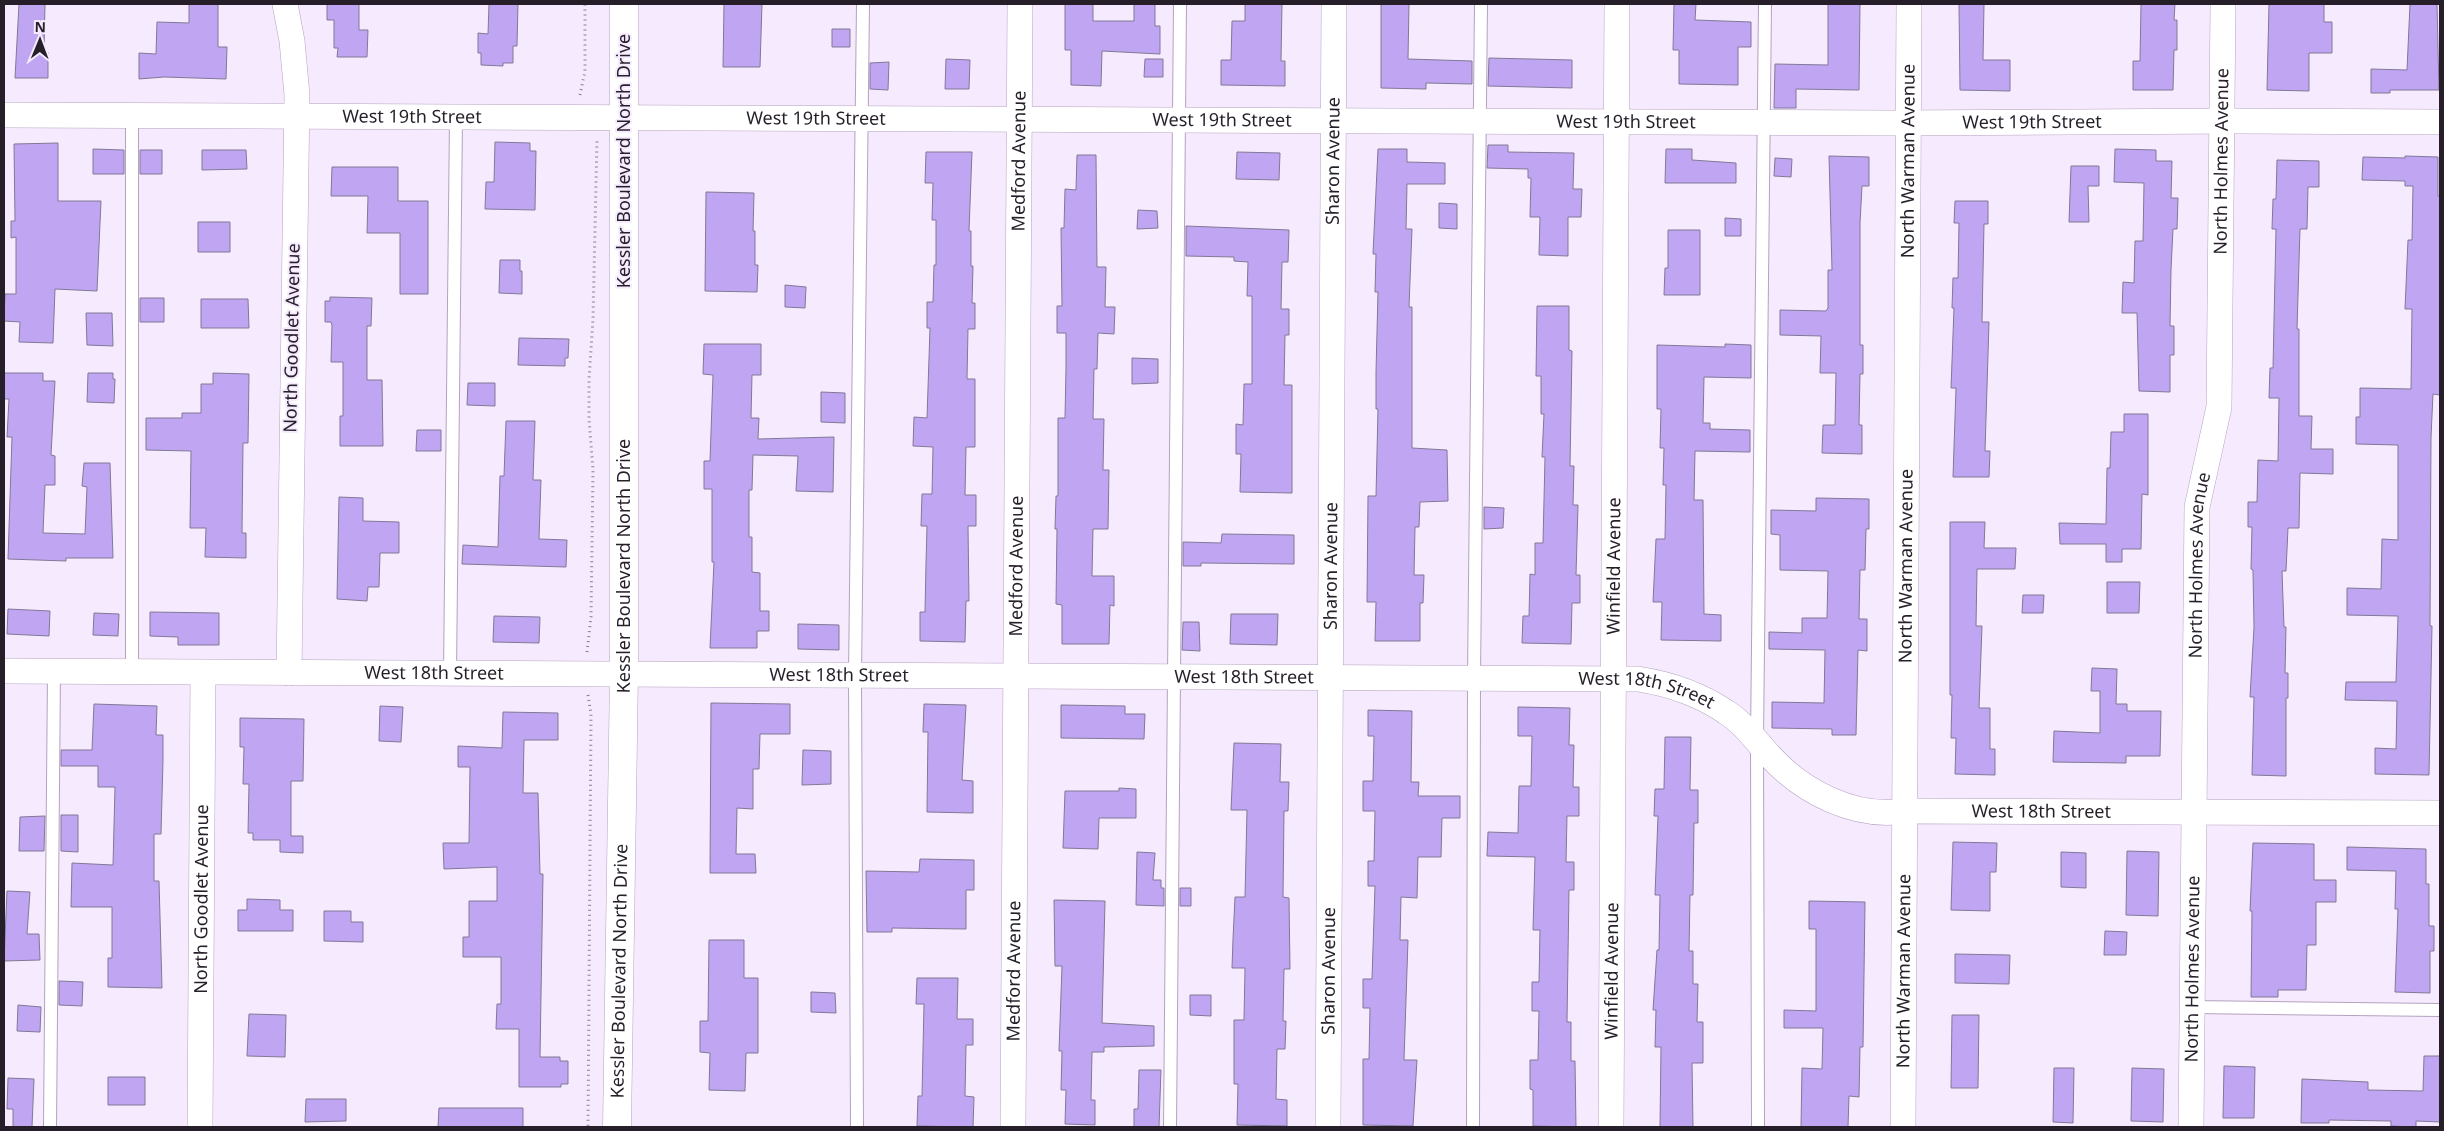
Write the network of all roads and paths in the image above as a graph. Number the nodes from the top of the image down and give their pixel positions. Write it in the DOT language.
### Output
graph roads {
  1 [pos="285,4"];
  2 [pos="585,4"];
  3 [pos="624,4"];
  4 [pos="863,4"];
  5 [pos="1020,4"];
  6 [pos="1180,4"];
  7 [pos="1334,4"];
  8 [pos="1480,4"];
  9 [pos="1617,4"];
  10 [pos="1765,4"];
  11 [pos="1909,4"];
  12 [pos="2223,4"];
  13 [pos="4,116"];
  14 [pos="132,116"];
  15 [pos="296,117"];
  16 [pos="456,118"];
  17 [pos="624,118"];
  18 [pos="587,119"];
  19 [pos="863,119"];
  20 [pos="1019,119"];
  21 [pos="1179,120"];
  22 [pos="1333,121"];
  23 [pos="2223,121"];
  24 [pos="1480,122"];
  25 [pos="1616,122"];
  26 [pos="2440,122"];
  27 [pos="1765,123"];
  28 [pos="1909,123"];
  29 [pos="4,671"];
  30 [pos="54,672"];
  31 [pos="132,672"];
  32 [pos="204,673"];
  33 [pos="289,673"];
  34 [pos="450,673"];
  35 [pos="584,674"];
  36 [pos="624,674"];
  37 [pos="855,674"];
  38 [pos="1016,675"];
  39 [pos="1175,676"];
  40 [pos="1330,677"];
  41 [pos="1474,678"];
  42 [pos="1613,678"];
  43 [pos="1756,739"];
  44 [pos="1905,810"];
  45 [pos="2193,813"];
  46 [pos="2440,813"];
  47 [pos="2192,1007"];
  48 [pos="2440,1010"];
  49 [pos="50,1127"];
  50 [pos="200,1127"];
  51 [pos="588,1127"];
  52 [pos="617,1127"];
  53 [pos="857,1127"];
  54 [pos="1013,1127"];
  55 [pos="1170,1127"];
  56 [pos="1328,1127"];
  57 [pos="1473,1127"];
  58 [pos="1611,1127"];
  59 [pos="1758,1127"];
  60 [pos="1903,1127"];
  61 [pos="2191,1127"];
  1 -- 15 [label="street, North Goodlet Avenue"];
  2 -- 18 [label="path"];
  3 -- 17 [label="main road, Kessler Boulevard North Drive"];
  4 -- 19 [label="lane"];
  5 -- 20 [label="street, Medford Avenue"];
  6 -- 21 [label="lane"];
  7 -- 22 [label="street, Sharon Avenue"];
  8 -- 24 [label="lane"];
  9 -- 25 [label="street, Winfield Avenue"];
  10 -- 27 [label="lane"];
  11 -- 28 [label="street, North Warman Avenue"];
  12 -- 23 [label="street, North Holmes Avenue"];
  13 -- 14 [label="street, West 19th Street"];
  14 -- 15 [label="street, West 19th Street"];
  14 -- 31 [label="lane"];
  15 -- 16 [label="street, West 19th Street"];
  15 -- 33 [label="street, North Goodlet Avenue"];
  16 -- 18 [label="street, West 19th Street"];
  16 -- 34 [label="lane"];
  17 -- 18 [label="street, West 19th Street"];
  17 -- 19 [label="street, West 19th Street"];
  17 -- 36 [label="main road, Kessler Boulevard North Drive"];
  18 -- 35 [label="path"];
  19 -- 20 [label="street, West 19th Street"];
  19 -- 37 [label="lane"];
  20 -- 21 [label="street, West 19th Street"];
  20 -- 38 [label="street, Medford Avenue"];
  21 -- 22 [label="street, West 19th Street"];
  21 -- 39 [label="lane"];
  22 -- 24 [label="street, West 19th Street"];
  22 -- 40 [label="street, Sharon Avenue"];
  23 -- 26 [label="street, West 19th Street"];
  23 -- 28 [label="street, West 19th Street"];
  23 -- 45 [label="street, North Holmes Avenue"];
  24 -- 25 [label="street, West 19th Street"];
  24 -- 41 [label="lane"];
  25 -- 27 [label="street, West 19th Street"];
  25 -- 42 [label="street, Winfield Avenue"];
  27 -- 28 [label="street, West 19th Street"];
  27 -- 43 [label="lane"];
  28 -- 44 [label="street, North Warman Avenue"];
  29 -- 30 [label="street, West 18th Street"];
  30 -- 31 [label="street, West 18th Street"];
  30 -- 49 [label="lane"];
  31 -- 32 [label="street, West 18th Street"];
  32 -- 33 [label="street, West 18th Street"];
  32 -- 50 [label="street, North Goodlet Avenue"];
  33 -- 34 [label="street, West 18th Street"];
  34 -- 35 [label="street, West 18th Street"];
  35 -- 36 [label="street, West 18th Street"];
  35 -- 51 [label="path"];
  36 -- 37 [label="street, West 18th Street"];
  36 -- 52 [label="main road, Kessler Boulevard North Drive"];
  37 -- 38 [label="street, West 18th Street"];
  37 -- 53 [label="lane"];
  38 -- 39 [label="street, West 18th Street"];
  38 -- 54 [label="street, Medford Avenue"];
  39 -- 40 [label="street, West 18th Street"];
  39 -- 55 [label="lane"];
  40 -- 41 [label="street, West 18th Street"];
  40 -- 56 [label="street, Sharon Avenue"];
  41 -- 42 [label="street, West 18th Street"];
  41 -- 57 [label="lane"];
  42 -- 43 [label="street, West 18th Street"];
  42 -- 58 [label="street, Winfield Avenue"];
  43 -- 44 [label="street, West 18th Street"];
  43 -- 59 [label="lane"];
  44 -- 45 [label="street, West 18th Street"];
  44 -- 60 [label="street, North Warman Avenue"];
  45 -- 46 [label="street, West 18th Street"];
  45 -- 47 [label="street, North Holmes Avenue"];
  47 -- 48 [label="lane"];
  47 -- 61 [label="street, North Holmes Avenue"];
}
